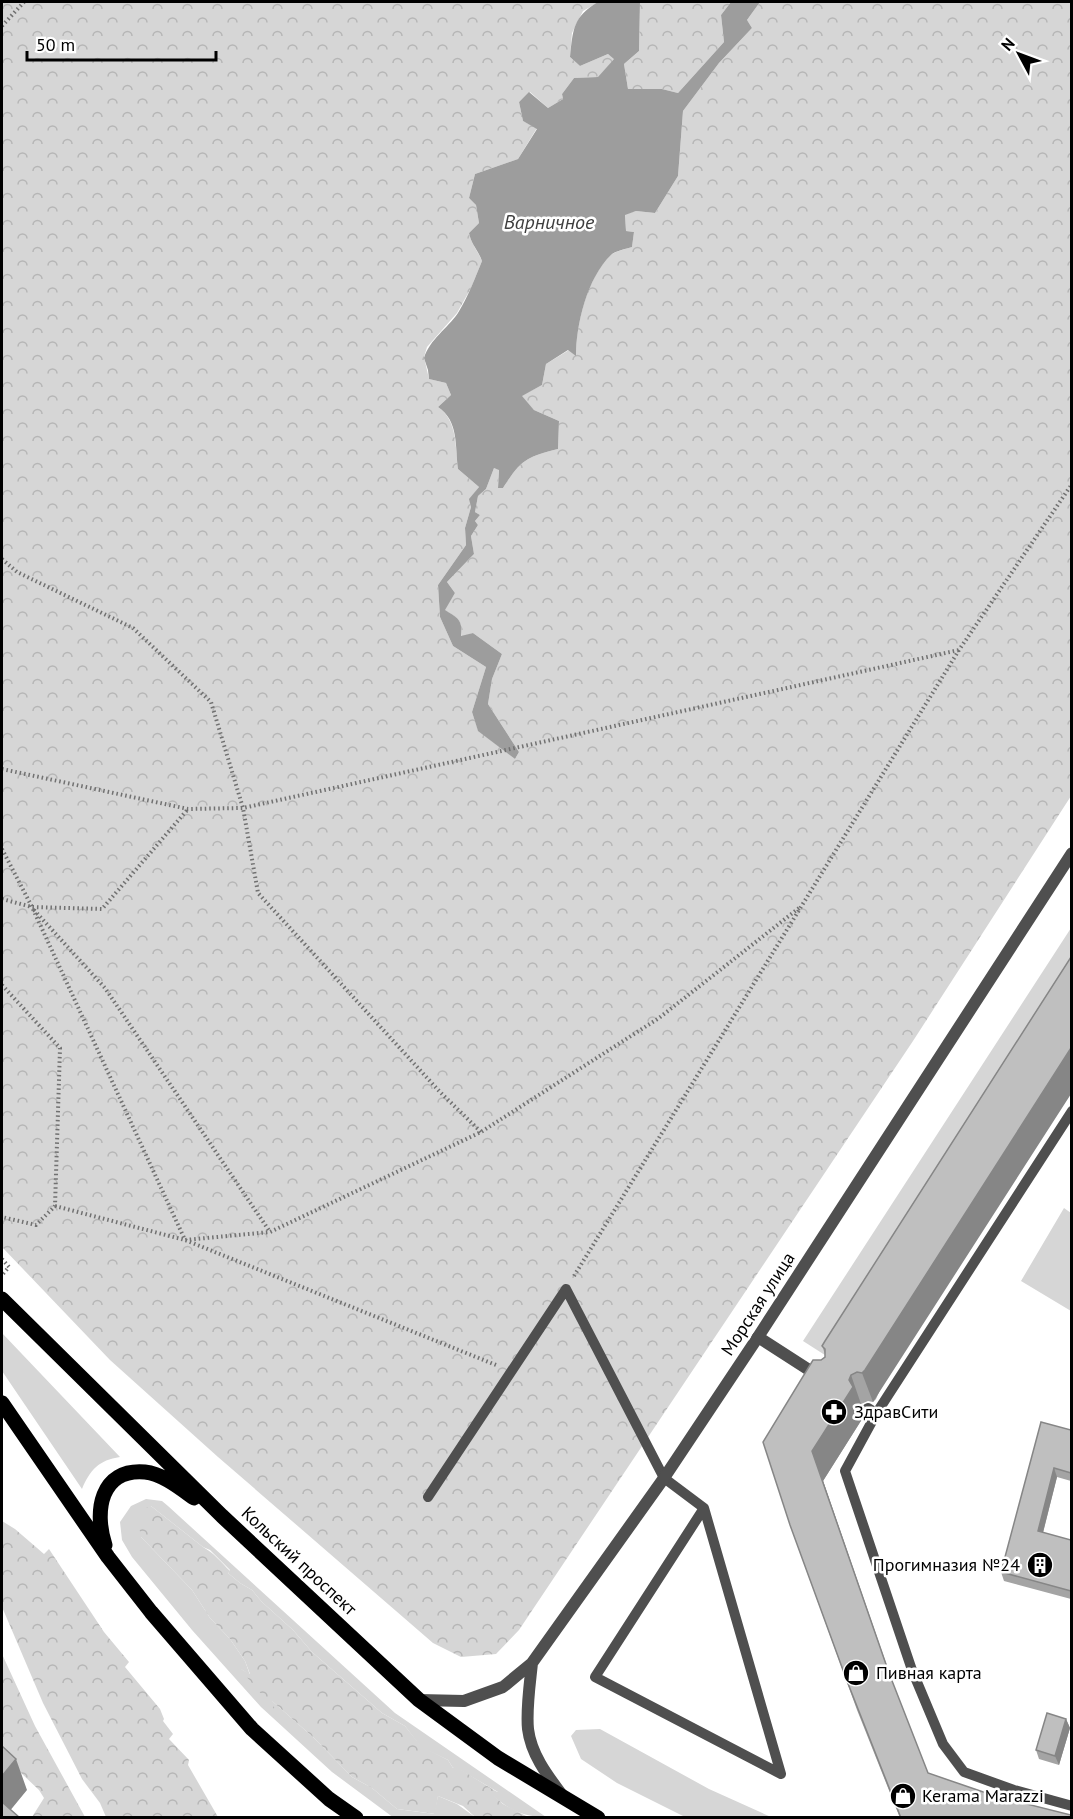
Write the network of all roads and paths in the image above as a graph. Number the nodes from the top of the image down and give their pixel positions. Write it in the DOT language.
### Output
graph roads {
  1 [pos="24,2"];
  2 [pos="2,26"];
  3 [pos="1071,484"];
  4 [pos="2,559"];
  5 [pos="959,650"];
  6 [pos="2,769"];
  7 [pos="243,808"];
  8 [pos="188,809"];
  9 [pos="2,849"];
  10 [pos="1071,853"];
  11 [pos="2,899"];
  12 [pos="32,907"];
  13 [pos="799,908"];
  14 [pos="2,985"];
  15 [pos="1071,1111"];
  16 [pos="481,1132"];
  17 [pos="55,1206"];
  18 [pos="2,1217"];
  19 [pos="270,1232"];
  20 [pos="185,1240"];
  21 [pos="2,1259"];
  22 [pos="2,1275"];
  23 [pos="566,1289"];
  24 [pos="2,1299"];
  25 [pos="758,1337"];
  26 [pos="512,1371"];
  27 [pos="828,1382"];
  28 [pos="2,1403"];
  29 [pos="664,1478"];
  30 [pos="428,1497"];
  31 [pos="704,1508"];
  32 [pos="222,1516"];
  33 [pos="108,1557"];
  34 [pos="532,1663"];
  35 [pos="419,1700"];
  36 [pos="564,1798"];
  37 [pos="1071,1806"];
  38 [pos="356,1818"];
  39 [pos="598,1818"];
  1 -- 2 [label="path"];
  3 -- 5 [label="path"];
  4 -- 7 [label="path"];
  5 -- 7 [label="path"];
  5 -- 13 [label="path"];
  6 -- 8 [label="path"];
  7 -- 8 [label="path"];
  7 -- 16 [label="path"];
  8 -- 12 [label="path"];
  9 -- 12 [label="path"];
  10 -- 25 [label="street, Морская улица"];
  11 -- 12 [label="path"];
  12 -- 19 [label="path"];
  12 -- 20 [label="path"];
  13 -- 16 [label="path"];
  13 -- 23 [label="path"];
  14 -- 17 [label="path"];
  15 -- 37 [label="lane"];
  16 -- 19 [label="path"];
  17 -- 18 [label="path"];
  17 -- 20 [label="path"];
  19 -- 20 [label="path"];
  20 -- 26 [label="path"];
  21 -- 22 [label="path"];
  23 -- 26 [label="lane"];
  23 -- 29 [label="lane"];
  24 -- 32 [label="main road, Кольский проспект"];
  25 -- 27 [label="street"];
  25 -- 29 [label="street, Морская улица"];
  26 -- 30 [label="lane"];
  28 -- 33 [label="main road"];
  29 -- 31 [label="lane"];
  29 -- 34 [label="street, Морская улица"];
  31 -- 31 [label="lane"];
  32 -- 33 [label="main road"];
  32 -- 35 [label="main road, Кольский проспект"];
  33 -- 38 [label="main road"];
  34 -- 35 [label="street, Морская улица"];
  34 -- 36 [label="street"];
  35 -- 36 [label="main road, Кольский проспект"];
  36 -- 39 [label="main road, Кольский проспект"];
}
